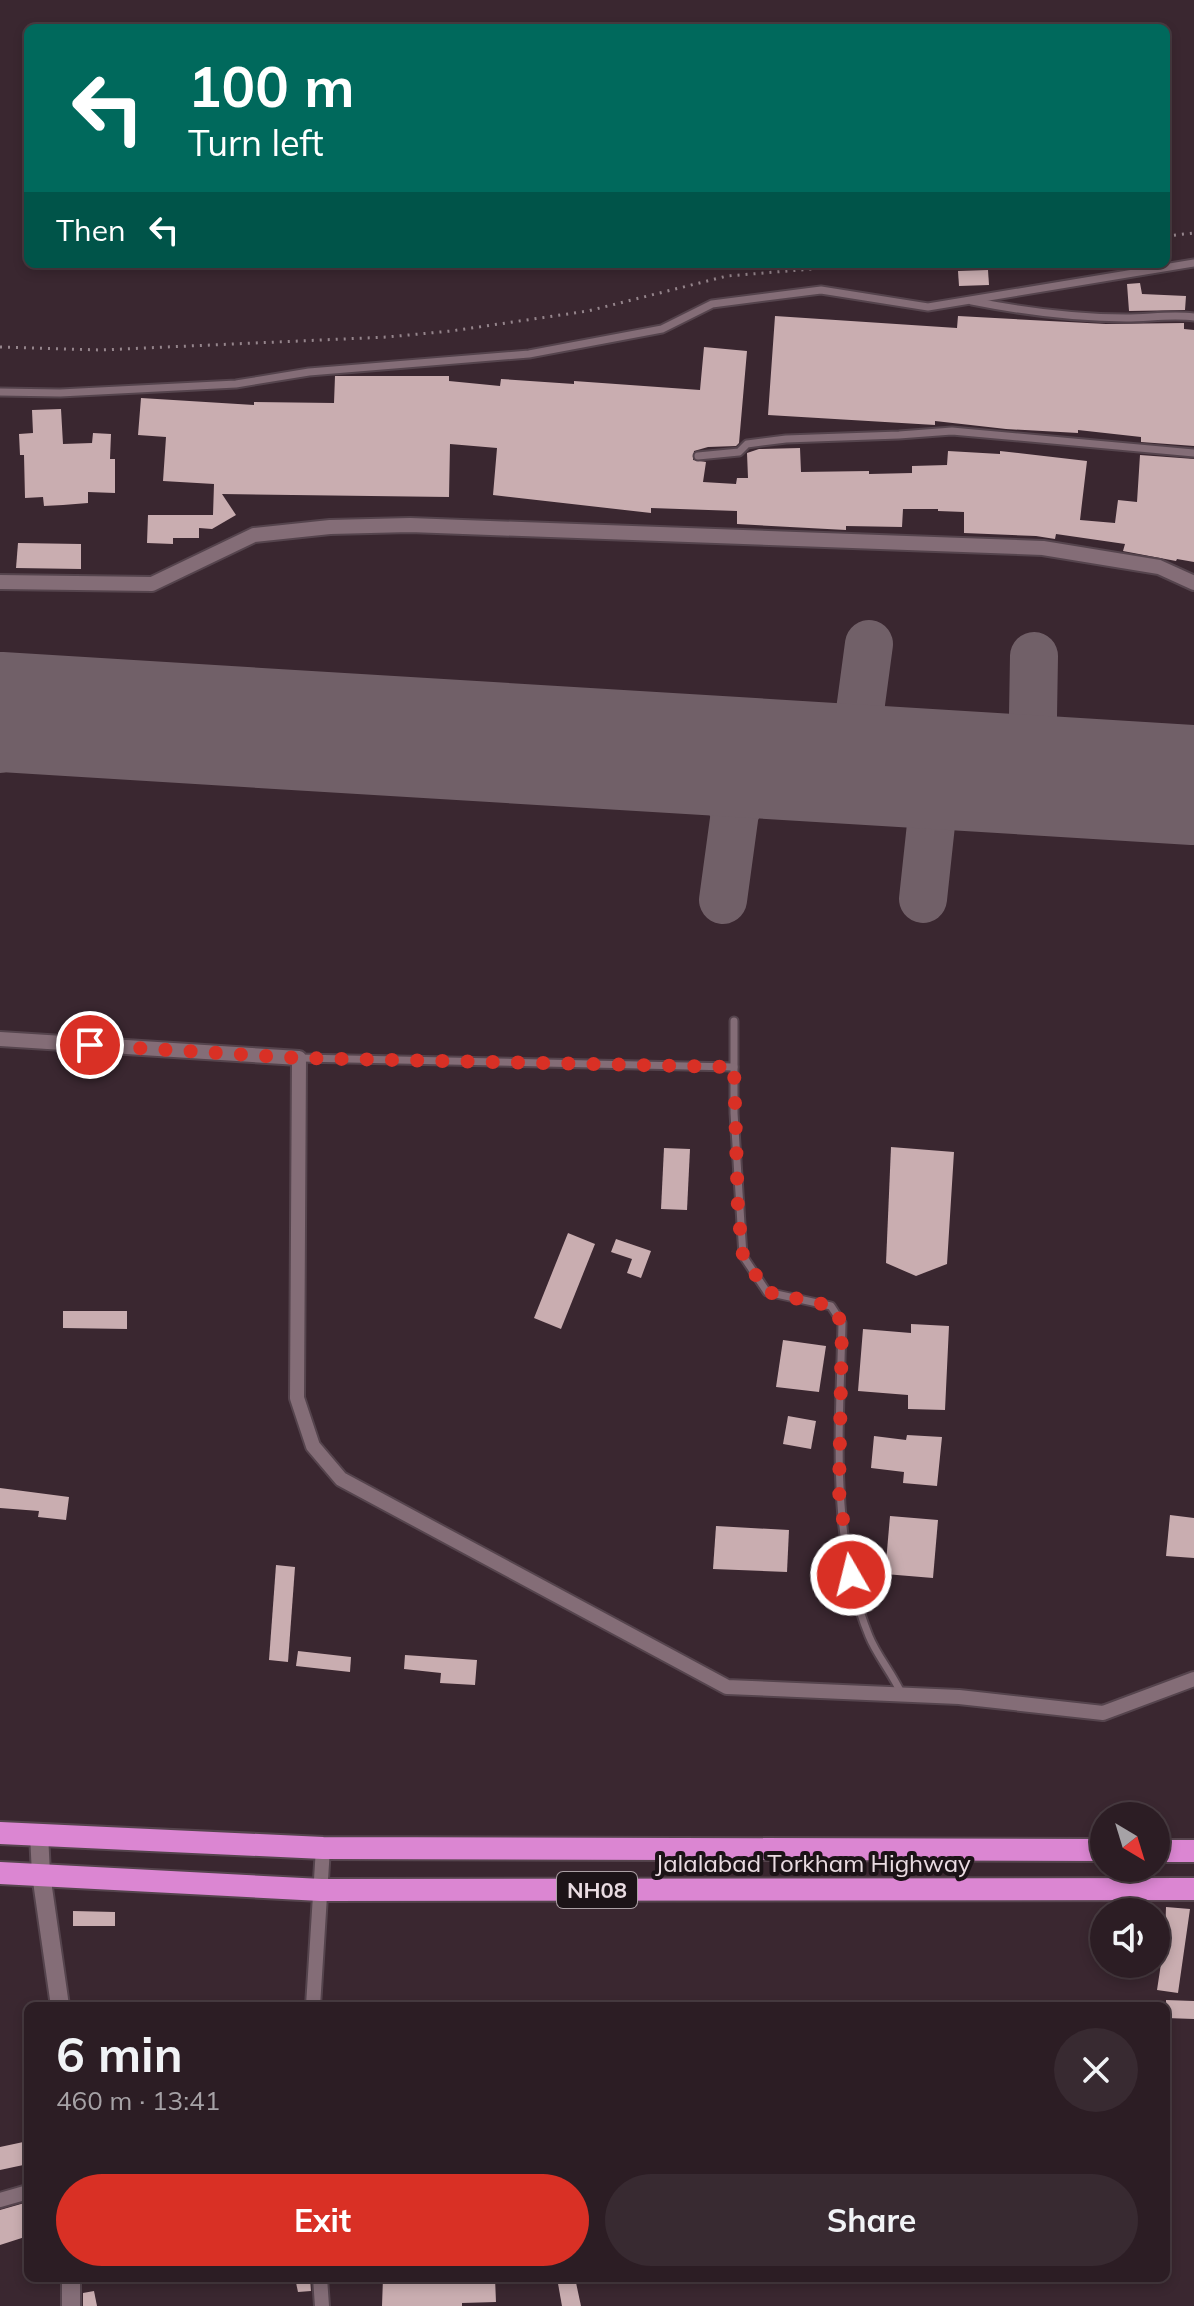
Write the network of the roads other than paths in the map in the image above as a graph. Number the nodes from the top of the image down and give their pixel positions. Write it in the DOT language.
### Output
graph roads {
  1 [pos="1194,263"];
  2 [pos="1170,267"];
  3 [pos="1163,268"];
  4 [pos="966,300"];
  5 [pos="1194,317"];
  6 [pos="0,392"];
  7 [pos="1194,453"];
  8 [pos="698,456"];
  9 [pos="0,582"];
  10 [pos="1194,583"];
  11 [pos="734,1021"];
  12 [pos="0,1039"];
  13 [pos="299,1058"];
  14 [pos="734,1067"];
  15 [pos="1194,1679"];
  16 [pos="902,1695"];
  17 [pos="0,1833"];
  18 [pos="39,1834"];
  19 [pos="323,1848"];
  20 [pos="1090,1850"];
  21 [pos="1170,1851"];
  22 [pos="1194,1851"];
  23 [pos="0,1873"];
  24 [pos="41,1874"];
  25 [pos="1194,1889"];
  26 [pos="321,1890"];
  27 [pos="59,2002"];
  28 [pos="313,2002"];
  29 [pos="24,2193"];
  30 [pos="0,2200"];
  31 [pos="71,2282"];
  32 [pos="320,2282"];
  33 [pos="71,2306"];
  34 [pos="322,2306"];
  1 -- 2 [label="lane"];
  3 -- 4 [label="lane"];
  4 -- 5 [label="lane"];
  4 -- 6 [label="lane"];
  7 -- 8 [label="lane"];
  9 -- 10 [label="street"];
  11 -- 14 [label="lane"];
  12 -- 13 [label="street"];
  13 -- 14 [label="lane"];
  13 -- 16 [label="street"];
  14 -- 16 [label="lane"];
  15 -- 16 [label="street"];
  17 -- 18 [label="highway, NH08"];
  18 -- 19 [label="highway, NH08"];
  18 -- 24 [label="street"];
  19 -- 20 [label="highway, NH08"];
  19 -- 26 [label="street"];
  21 -- 22 [label="highway"];
  23 -- 24 [label="highway, Jalalabad Torkham Highway / NH08"];
  24 -- 26 [label="highway, Jalalabad Torkham Highway / NH08"];
  24 -- 27 [label="street"];
  25 -- 26 [label="highway, Jalalabad Torkham Highway / NH08"];
  26 -- 28 [label="street"];
  29 -- 30 [label="street"];
  31 -- 33 [label="street"];
  32 -- 34 [label="street"];
}
